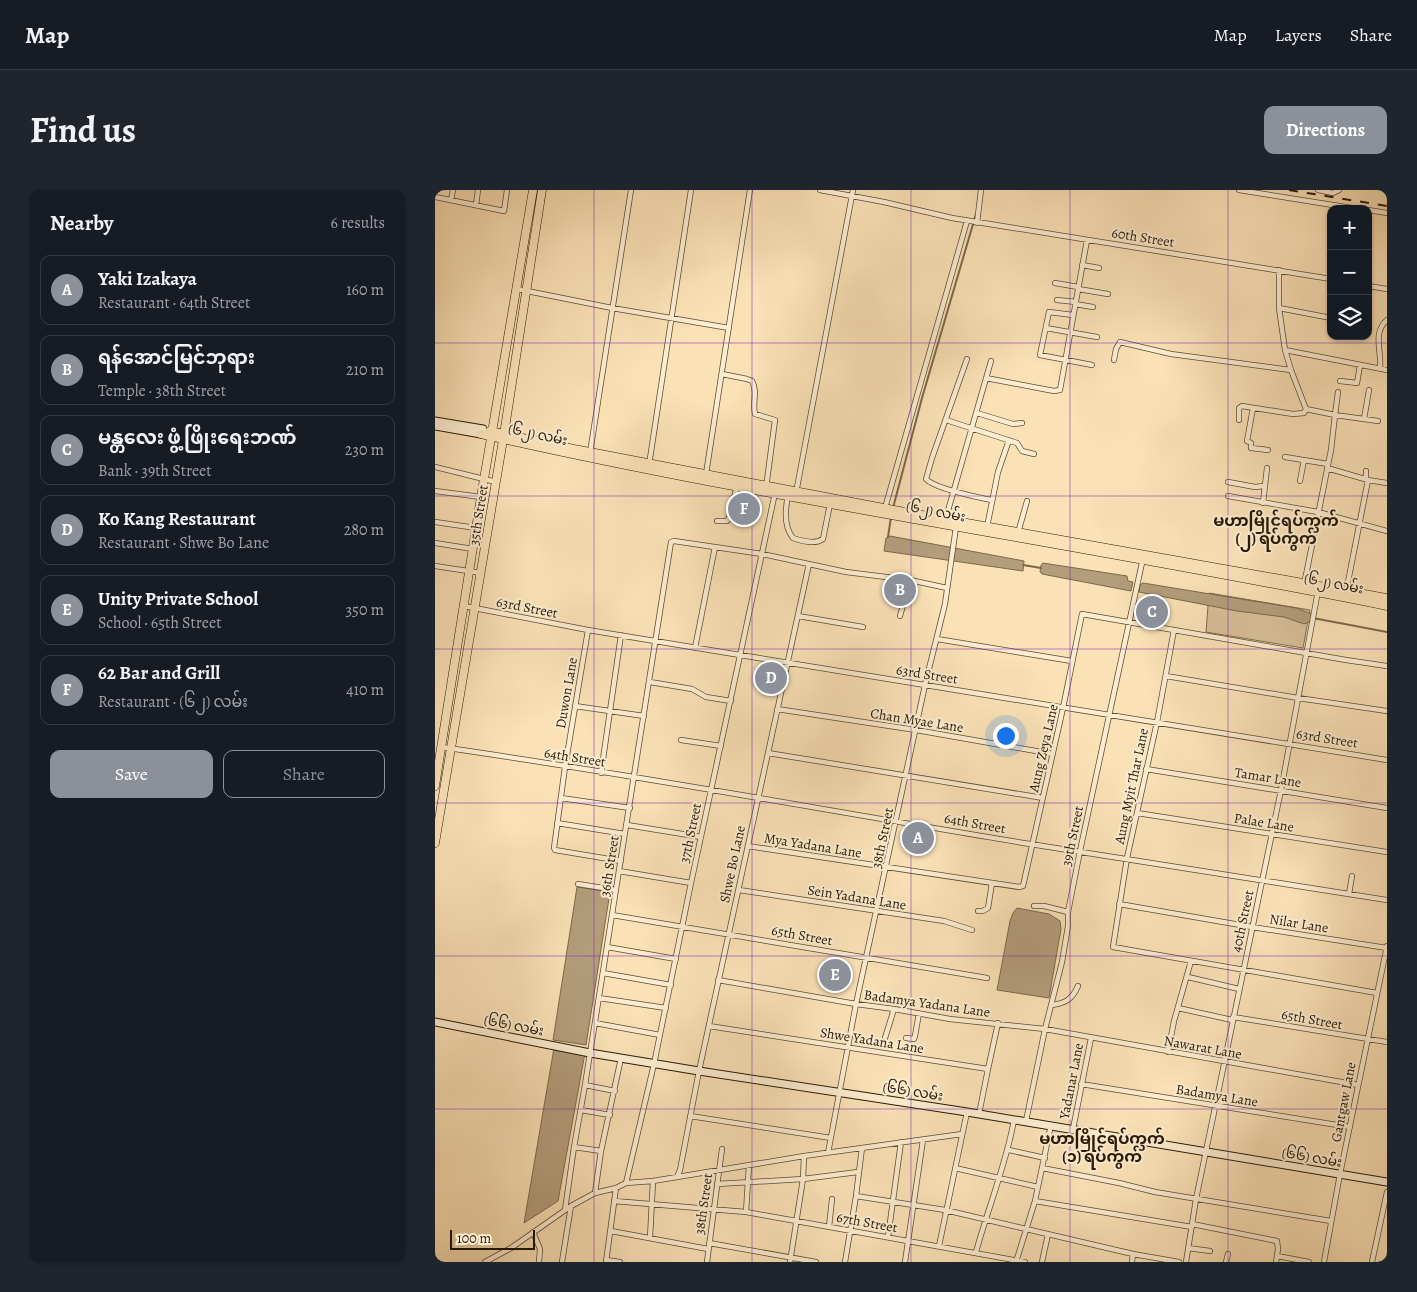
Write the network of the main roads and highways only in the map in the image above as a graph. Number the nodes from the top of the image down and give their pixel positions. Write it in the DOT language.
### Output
graph roads {
  1 [pos="533,190"];
  2 [pos="542,190"];
  3 [pos="482,432"];
  4 [pos="492,434"];
  5 [pos="503,437"];
  6 [pos="705,477"];
  7 [pos="765,488"];
  8 [pos="792,493"];
  9 [pos="890,512"];
  10 [pos="944,522"];
  11 [pos="1143,558"];
  12 [pos="1346,594"];
  13 [pos="1387,598"];
  14 [pos="1387,606"];
  15 [pos="435,786"];
  16 [pos="435,840"];
  1 -- 4 [label="main road, 35th Street"];
  2 -- 5 [label="main road, 35th Street"];
  3 -- 4 [label="main road, (၆၂) လမ်း"];
  4 -- 5 [label="main road, (၆၂) လမ်း"];
  4 -- 15 [label="main road, 35th Street"];
  5 -- 6 [label="main road, (၆၂) လမ်း"];
  5 -- 16 [label="main road, 35th Street"];
  6 -- 7 [label="main road, (၆၂) လမ်း"];
  6 -- 7 [label="main road, (၆၂) လမ်း"];
  7 -- 8 [label="main road, (၆၂) လမ်း"];
  8 -- 9 [label="main road, (၆၂) လမ်း"];
  8 -- 9 [label="main road, (၆၂) လမ်း"];
  9 -- 10 [label="main road, (၆၂) လမ်း"];
  10 -- 11 [label="main road, (၆၂) လမ်း"];
  10 -- 11 [label="main road, (၆၂) လမ်း"];
  11 -- 12 [label="main road, (၆၂) လမ်း"];
  12 -- 13 [label="main road, (၆၂) လမ်း"];
  12 -- 14 [label="main road, (၆၂) လမ်း"];
}
